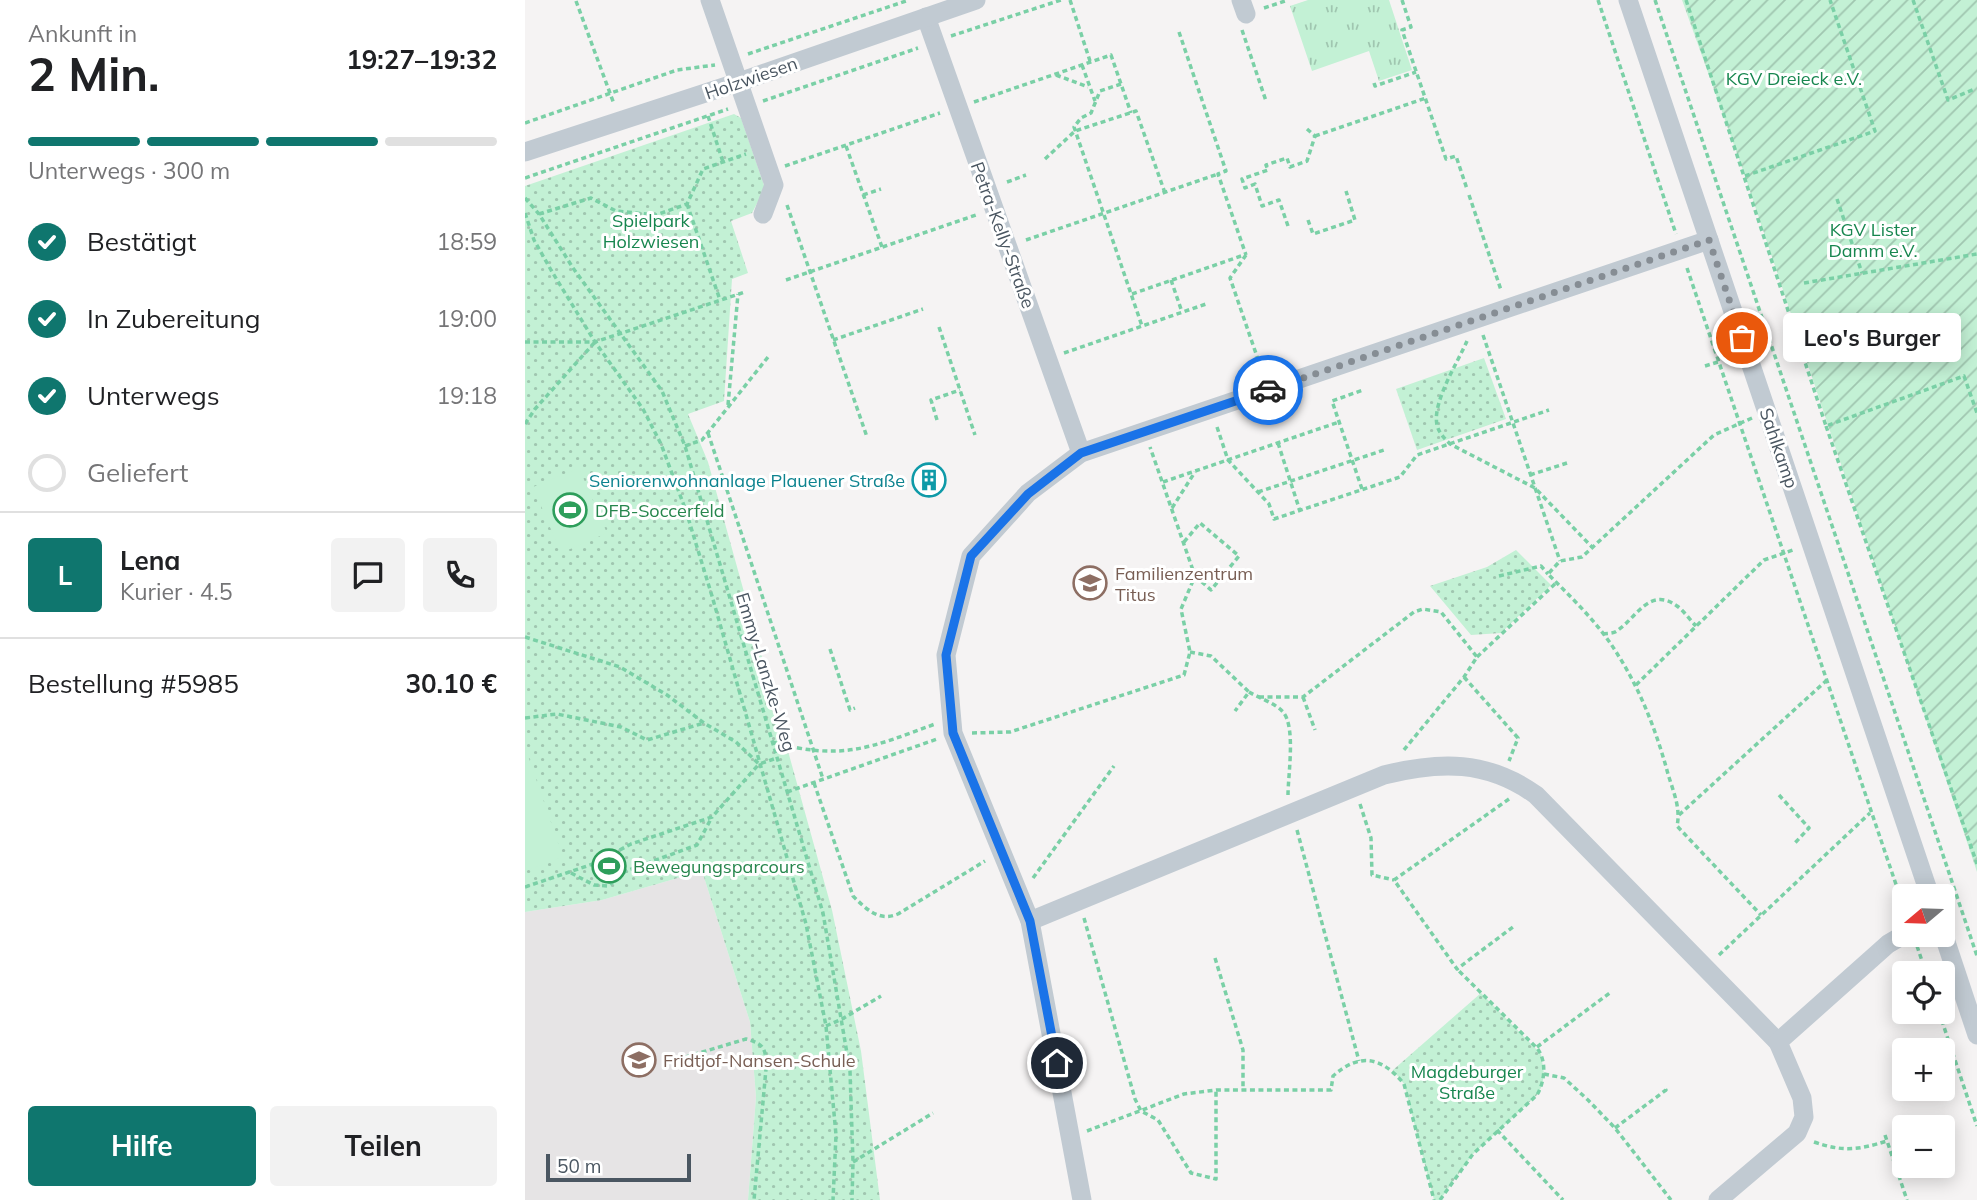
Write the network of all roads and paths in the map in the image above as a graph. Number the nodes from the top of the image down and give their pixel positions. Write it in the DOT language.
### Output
graph roads {
  1 [pos="710,0"];
  2 [pos="976,0"];
  3 [pos="1061,0"];
  4 [pos="1070,0"];
  5 [pos="1288,0"];
  6 [pos="1402,0"];
  7 [pos="1598,0"];
  8 [pos="1627,0"];
  9 [pos="1655,0"];
  10 [pos="1686,0"];
  11 [pos="1830,0"];
  12 [pos="1913,0"];
  13 [pos="576,1"];
  14 [pos="955,4"];
  15 [pos="1243,15"];
  16 [pos="926,17"];
  17 [pos="1179,32"];
  18 [pos="934,41"];
  19 [pos="1111,55"];
  20 [pos="1090,61"];
  21 [pos="1082,64"];
  22 [pos="1417,72"];
  23 [pos="1054,74"];
  24 [pos="739,82"];
  25 [pos="1374,83"];
  26 [pos="1121,84"];
  27 [pos="1090,87"];
  28 [pos="1975,89"];
  29 [pos="1426,98"];
  30 [pos="1266,101"];
  31 [pos="746,103"];
  32 [pos="1095,103"];
  33 [pos="1131,113"];
  34 [pos="708,116"];
  35 [pos="620,121"];
  36 [pos="1307,129"];
  37 [pos="1075,131"];
  38 [pos="1315,136"];
  39 [pos="846,146"];
  40 [pos="762,149"];
  41 [pos="525,152"];
  42 [pos="1045,159"];
  43 [pos="723,162"];
  44 [pos="1219,174"];
  45 [pos="1026,175"];
  46 [pos="1745,176"];
  47 [pos="525,178"];
  48 [pos="1007,182"];
  49 [pos="881,189"];
  50 [pos="1467,189"];
  51 [pos="1346,191"];
  52 [pos="1165,193"];
  53 [pos="784,195"];
  54 [pos="863,195"];
  55 [pos="1469,195"];
  56 [pos="525,198"];
  57 [pos="1837,199"];
  58 [pos="687,204"];
  59 [pos="994,209"];
  60 [pos="525,213"];
  61 [pos="538,214"];
  62 [pos="763,214"];
  63 [pos="1104,214"];
  64 [pos="1308,220"];
  65 [pos="1288,226"];
  66 [pos="1709,240"];
  67 [pos="1007,246"];
  68 [pos="882,247"];
  69 [pos="1681,249"];
  70 [pos="1977,254"];
  71 [pos="1245,255"];
  72 [pos="810,272"];
  73 [pos="1863,273"];
  74 [pos="786,280"];
  75 [pos="1171,280"];
  76 [pos="1804,283"];
  77 [pos="745,292"];
  78 [pos="738,294"];
  79 [pos="1131,294"];
  80 [pos="720,300"];
  81 [pos="1206,304"];
  82 [pos="923,309"];
  83 [pos="1507,309"];
  84 [pos="1182,313"];
  85 [pos="1478,319"];
  86 [pos="1142,326"];
  87 [pos="939,327"];
  88 [pos="619,334"];
  89 [pos="833,340"];
  90 [pos="525,342"];
  91 [pos="595,342"];
  92 [pos="1065,353"];
  93 [pos="768,357"];
  94 [pos="1718,362"];
  95 [pos="1705,366"];
  96 [pos="960,390"];
  97 [pos="1269,390"];
  98 [pos="1363,390"];
  99 [pos="728,407"];
  100 [pos="1211,409"];
  101 [pos="1549,410"];
  102 [pos="1767,411"];
  103 [pos="1977,413"];
  104 [pos="937,420"];
  105 [pos="1339,422"];
  106 [pos="1512,422"];
  107 [pos="1738,423"];
  108 [pos="525,424"];
  109 [pos="1826,426"];
  110 [pos="1145,432"];
  111 [pos="708,433"];
  112 [pos="975,435"];
  113 [pos="867,437"];
  114 [pos="1277,443"];
  115 [pos="1450,444"];
  116 [pos="685,446"];
  117 [pos="1384,450"];
  118 [pos="1081,453"];
  119 [pos="1228,460"];
  120 [pos="1352,460"];
  121 [pos="1567,463"];
  122 [pos="1196,470"];
  123 [pos="1530,475"];
  124 [pos="1290,481"];
  125 [pos="1163,482"];
  126 [pos="1535,488"];
  127 [pos="1362,489"];
  128 [pos="1258,492"];
  129 [pos="1172,508"];
  130 [pos="1300,511"];
  131 [pos="1183,542"];
  132 [pos="1812,544"];
  133 [pos="1592,547"];
  134 [pos="1784,553"];
  135 [pos="1560,561"];
  136 [pos="1548,574"];
  137 [pos="1195,576"];
  138 [pos="1499,576"];
  139 [pos="1557,582"];
  140 [pos="1696,626"];
  141 [pos="1602,634"];
  142 [pos="525,637"];
  143 [pos="830,649"];
  144 [pos="1190,652"];
  145 [pos="1478,657"];
  146 [pos="1464,677"];
  147 [pos="1827,680"];
  148 [pos="1636,685"];
  149 [pos="1249,692"];
  150 [pos="1259,697"];
  151 [pos="1303,697"];
  152 [pos="855,708"];
  153 [pos="1235,712"];
  154 [pos="525,718"];
  155 [pos="704,723"];
  156 [pos="952,726"];
  157 [pos="1315,730"];
  158 [pos="772,742"];
  159 [pos="812,751"];
  160 [pos="777,758"];
  161 [pos="759,764"];
  162 [pos="1114,766"];
  163 [pos="1384,775"];
  164 [pos="1503,776"];
  165 [pos="823,779"];
  166 [pos="814,783"];
  167 [pos="1354,787"];
  168 [pos="1525,787"];
  169 [pos="787,792"];
  170 [pos="1779,795"];
  171 [pos="1292,812"];
  172 [pos="1870,813"];
  173 [pos="1679,814"];
  174 [pos="712,817"];
  175 [pos="1793,845"];
  176 [pos="1002,851"];
  177 [pos="1977,864"];
  178 [pos="569,872"];
  179 [pos="1394,880"];
  180 [pos="1895,884"];
  181 [pos="1926,884"];
  182 [pos="525,887"];
  183 [pos="1020,896"];
  184 [pos="1079,901"];
  185 [pos="1761,915"];
  186 [pos="1030,921"];
  187 [pos="1513,927"];
  188 [pos="1892,942"];
  189 [pos="1948,947"];
  190 [pos="1977,956"];
  191 [pos="1215,958"];
  192 [pos="1457,969"];
  193 [pos="1705,969"];
  194 [pos="1611,992"];
  195 [pos="881,996"];
  196 [pos="842,1019"];
  197 [pos="1943,1024"];
  198 [pos="826,1026"];
  199 [pos="1977,1035"];
  200 [pos="1778,1042"];
  201 [pos="1537,1048"];
  202 [pos="1359,1061"];
  203 [pos="669,1062"];
  204 [pos="1544,1074"];
  205 [pos="1664,1087"];
  206 [pos="1216,1090"];
  207 [pos="1243,1090"];
  208 [pos="1142,1111"];
  209 [pos="933,1113"];
  210 [pos="1977,1126"];
  211 [pos="1615,1128"];
  212 [pos="1497,1130"];
  213 [pos="1797,1133"];
  214 [pos="1071,1137"];
  215 [pos="853,1163"];
  216 [pos="754,1200"];
  217 [pos="832,1200"];
  218 [pos="852,1200"];
  219 [pos="1082,1200"];
  220 [pos="1437,1200"];
  221 [pos="1563,1200"];
  222 [pos="1671,1200"];
  223 [pos="1718,1200"];
  224 [pos="1907,1200"];
  1 -- 24 [label="street"];
  2 -- 14 [label="street, Holzwiesen"];
  3 -- 18 [label="path"];
  4 -- 20 [label="path"];
  5 -- 15 [label="path"];
  6 -- 22 [label="path"];
  7 -- 69 [label="path"];
  8 -- 66 [label="street, Sahlkamp"];
  9 -- 190 [label="path"];
  10 -- 46 [label="path"];
  11 -- 46 [label="path"];
  12 -- 28 [label="path"];
  13 -- 35 [label="path"];
  14 -- 16 [label="street, Holzwiesen"];
  15 -- 30 [label="path"];
  16 -- 18 [label="street, Petra-Kelly-Straße"];
  16 -- 24 [label="street, Holzwiesen"];
  17 -- 44 [label="path"];
  18 -- 31 [label="path"];
  18 -- 59 [label="street, Petra-Kelly-Straße"];
  19 -- 26 [label="path"];
  21 -- 27 [label="path"];
  22 -- 25 [label="path"];
  22 -- 29 [label="path"];
  23 -- 27 [label="path"];
  24 -- 31 [label="street"];
  24 -- 35 [label="street, Holzwiesen"];
  26 -- 32 [label="path"];
  26 -- 33 [label="path"];
  27 -- 32 [label="path"];
  29 -- 38 [label="path"];
  29 -- 50 [label="path"];
  31 -- 34 [label="path"];
  31 -- 40 [label="street"];
  32 -- 37 [label="path"];
  33 -- 37 [label="path"];
  33 -- 52 [label="path"];
  34 -- 43 [label="path"];
  34 -- 47 [label="path"];
  35 -- 41 [label="street, Holzwiesen"];
  36 -- 38 [label="path"];
  37 -- 42 [label="path"];
  37 -- 63 [label="path"];
  38 -- 65 [label="path"];
  39 -- 54 [label="path"];
  40 -- 43 [label="path"];
  40 -- 62 [label="street"];
  43 -- 58 [label="path"];
  44 -- 52 [label="path"];
  44 -- 71 [label="path"];
  45 -- 48 [label="path"];
  46 -- 109 [label="path"];
  49 -- 54 [label="path"];
  51 -- 64 [label="path"];
  52 -- 63 [label="path"];
  53 -- 72 [label="path"];
  54 -- 68 [label="path"];
  55 -- 83 [label="path"];
  56 -- 61 [label="path, Emmy-Lanzke-Weg"];
  57 -- 73 [label="path"];
  58 -- 61 [label="path"];
  58 -- 80 [label="path"];
  59 -- 67 [label="street, Petra-Kelly-Straße"];
  59 -- 68 [label="path"];
  60 -- 91 [label="path"];
  61 -- 88 [label="path, Emmy-Lanzke-Weg"];
  63 -- 67 [label="path"];
  63 -- 79 [label="path"];
  66 -- 69 [label="street"];
  66 -- 102 [label="street, Sahlkamp"];
  67 -- 118 [label="street, Petra-Kelly-Straße"];
  68 -- 72 [label="path"];
  69 -- 83 [label="street"];
  69 -- 94 [label="path"];
  70 -- 73 [label="path"];
  71 -- 75 [label="path"];
  71 -- 97 [label="path"];
  72 -- 74 [label="path"];
  72 -- 89 [label="path"];
  73 -- 76 [label="path"];
  75 -- 79 [label="path"];
  75 -- 84 [label="path"];
  77 -- 78 [label="path"];
  78 -- 80 [label="path"];
  78 -- 99 [label="path"];
  79 -- 86 [label="path"];
  80 -- 88 [label="path"];
  81 -- 84 [label="path"];
  82 -- 89 [label="path"];
  83 -- 85 [label="street"];
  84 -- 86 [label="path"];
  85 -- 97 [label="street"];
  85 -- 106 [label="path"];
  85 -- 115 [label="path"];
  86 -- 92 [label="path"];
  87 -- 96 [label="path"];
  88 -- 91 [label="path"];
  88 -- 116 [label="path, Emmy-Lanzke-Weg"];
  89 -- 113 [label="path"];
  90 -- 91 [label="path"];
  91 -- 108 [label="path"];
  91 -- 161 [label="path"];
  93 -- 99 [label="path"];
  94 -- 95 [label="path"];
  94 -- 107 [label="path"];
  96 -- 104 [label="path"];
  96 -- 112 [label="path"];
  97 -- 100 [label="street"];
  98 -- 105 [label="path"];
  99 -- 111 [label="path"];
  100 -- 110 [label="street"];
  100 -- 119 [label="path"];
  101 -- 106 [label="path"];
  102 -- 107 [label="path"];
  102 -- 132 [label="street, Sahlkamp"];
  103 -- 109 [label="path"];
  105 -- 114 [label="path"];
  105 -- 120 [label="path"];
  106 -- 115 [label="path"];
  106 -- 123 [label="path"];
  107 -- 133 [label="path"];
  107 -- 134 [label="path"];
  109 -- 177 [label="path"];
  110 -- 118 [label="street"];
  110 -- 125 [label="path"];
  111 -- 116 [label="path"];
  111 -- 159 [label="path"];
  114 -- 119 [label="path"];
  114 -- 124 [label="path"];
  115 -- 126 [label="path"];
  115 -- 127 [label="path"];
  116 -- 158 [label="path, Emmy-Lanzke-Weg"];
  117 -- 120 [label="path"];
  118 -- 156 [label="street"];
  119 -- 122 [label="path"];
  119 -- 128 [label="path"];
  120 -- 124 [label="path"];
  120 -- 127 [label="path"];
  121 -- 123 [label="path"];
  122 -- 125 [label="path"];
  122 -- 129 [label="path"];
  123 -- 126 [label="path"];
  124 -- 128 [label="path"];
  124 -- 130 [label="path"];
  125 -- 129 [label="path"];
  126 -- 133 [label="path"];
  126 -- 135 [label="path"];
  127 -- 130 [label="path"];
  128 -- 130 [label="path"];
  129 -- 131 [label="path"];
  131 -- 137 [label="path"];
  131 -- 137 [label="path"];
  132 -- 134 [label="path"];
  132 -- 181 [label="street, Sahlkamp"];
  133 -- 135 [label="path"];
  134 -- 140 [label="path"];
  134 -- 147 [label="path"];
  135 -- 136 [label="path"];
  136 -- 138 [label="path"];
  136 -- 139 [label="path"];
  137 -- 144 [label="path"];
  139 -- 141 [label="path"];
  139 -- 145 [label="path"];
  140 -- 141 [label="path"];
  140 -- 148 [label="path"];
  141 -- 148 [label="path"];
  142 -- 155 [label="path"];
  143 -- 152 [label="path"];
  144 -- 149 [label="path"];
  144 -- 156 [label="path"];
  145 -- 146 [label="path"];
  145 -- 151 [label="path"];
  146 -- 163 [label="path"];
  146 -- 164 [label="path"];
  147 -- 172 [label="path"];
  147 -- 173 [label="path"];
  148 -- 173 [label="path"];
  149 -- 150 [label="path"];
  149 -- 153 [label="path"];
  150 -- 151 [label="path"];
  150 -- 171 [label="path"];
  151 -- 157 [label="path"];
  154 -- 155 [label="path"];
  155 -- 161 [label="path"];
  156 -- 159 [label="path"];
  156 -- 165 [label="path"];
  156 -- 176 [label="street"];
  158 -- 159 [label="path"];
  158 -- 160 [label="path, Emmy-Lanzke-Weg"];
  159 -- 165 [label="path"];
  160 -- 161 [label="path"];
  160 -- 169 [label="path, Emmy-Lanzke-Weg"];
  161 -- 174 [label="path"];
  161 -- 198 [label="path"];
  162 -- 183 [label="path"];
  163 -- 164 [label="street"];
  163 -- 167 [label="street"];
  164 -- 168 [label="street"];
  165 -- 166 [label="path"];
  166 -- 169 [label="path"];
  166 -- 176 [label="path"];
  167 -- 171 [label="street"];
  167 -- 179 [label="path"];
  168 -- 179 [label="path"];
  168 -- 193 [label="street"];
  169 -- 196 [label="path, Emmy-Lanzke-Weg"];
  170 -- 175 [label="path"];
  171 -- 184 [label="street"];
  171 -- 202 [label="path"];
  172 -- 180 [label="path"];
  172 -- 185 [label="path"];
  173 -- 185 [label="path"];
  174 -- 178 [label="path"];
  174 -- 178 [label="path"];
  176 -- 183 [label="street"];
  178 -- 182 [label="path"];
  179 -- 192 [label="path"];
  183 -- 186 [label="street"];
  184 -- 186 [label="street"];
  184 -- 208 [label="path"];
  185 -- 193 [label="path"];
  186 -- 214 [label="street"];
  187 -- 192 [label="path"];
  188 -- 200 [label="street"];
  189 -- 199 [label="street"];
  191 -- 207 [label="path"];
  192 -- 201 [label="path"];
  193 -- 200 [label="street"];
  194 -- 201 [label="path"];
  195 -- 196 [label="path"];
  196 -- 198 [label="path"];
  196 -- 215 [label="path, Emmy-Lanzke-Weg"];
  197 -- 210 [label="path"];
  198 -- 217 [label="path"];
  200 -- 213 [label="street"];
  201 -- 204 [label="path"];
  202 -- 207 [label="path"];
  202 -- 220 [label="path"];
  203 -- 216 [label="path"];
  204 -- 211 [label="path"];
  204 -- 212 [label="path"];
  205 -- 211 [label="path"];
  206 -- 207 [label="path"];
  206 -- 208 [label="path"];
  206 -- 208 [label="path"];
  208 -- 214 [label="path"];
  209 -- 215 [label="path"];
  211 -- 222 [label="path"];
  212 -- 220 [label="path"];
  212 -- 221 [label="path"];
  213 -- 223 [label="street"];
  213 -- 224 [label="path"];
  214 -- 219 [label="street"];
  215 -- 218 [label="path, Emmy-Lanzke-Weg"];
}
